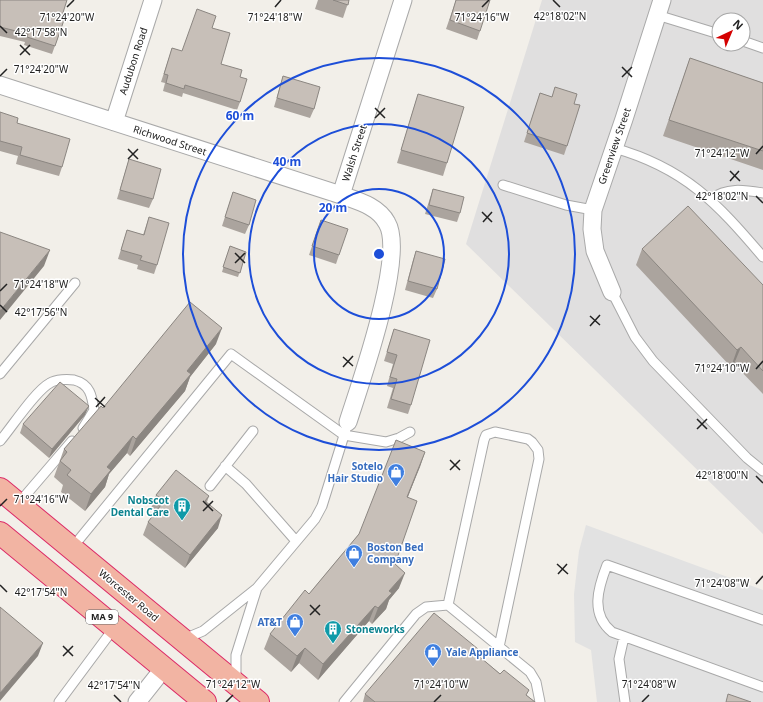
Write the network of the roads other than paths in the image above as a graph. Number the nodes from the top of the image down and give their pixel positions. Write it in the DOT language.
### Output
graph roads {
  1 [pos="153,0"];
  2 [pos="403,0"];
  3 [pos="659,7"];
  4 [pos="711,30"];
  5 [pos="751,44"];
  6 [pos="763,48"];
  7 [pos="0,85"];
  8 [pos="114,122"];
  9 [pos="614,148"];
  10 [pos="503,185"];
  11 [pos="763,193"];
  12 [pos="341,195"];
  13 [pos="711,199"];
  14 [pos="593,210"];
  15 [pos="763,257"];
  16 [pos="75,283"];
  17 [pos="612,292"];
  18 [pos="0,374"];
  19 [pos="346,428"];
  20 [pos="253,431"];
  21 [pos="410,432"];
  22 [pos="0,442"];
  23 [pos="225,466"];
  24 [pos="763,472"];
  25 [pos="210,486"];
  26 [pos="0,489"];
  27 [pos="18,504"];
  28 [pos="0,533"];
  29 [pos="296,541"];
  30 [pos="72,548"];
  31 [pos="257,588"];
  32 [pos="448,605"];
  33 [pos="763,620"];
  34 [pos="114,627"];
  35 [pos="624,637"];
  36 [pos="182,639"];
  37 [pos="499,647"];
  38 [pos="164,668"];
  39 [pos="237,684"];
  40 [pos="763,687"];
  41 [pos="59,702"];
  42 [pos="137,702"];
  43 [pos="205,702"];
  44 [pos="258,702"];
  45 [pos="344,702"];
  46 [pos="540,702"];
  47 [pos="624,702"];
  1 -- 8 [label="street, Audubon Road"];
  2 -- 12 [label="street, Walsh Street"];
  3 -- 4 [label="lane"];
  3 -- 9 [label="street, Greenview Street"];
  5 -- 6 [label="lane"];
  7 -- 8 [label="street, Richwood Street"];
  8 -- 12 [label="street, Richwood Street"];
  9 -- 13 [label="lane"];
  9 -- 14 [label="street, Greenview Street"];
  10 -- 14 [label="lane"];
  11 -- 13 [label="lane"];
  12 -- 19 [label="street, Walsh Street"];
  13 -- 15 [label="lane"];
  14 -- 17 [label="street, Greenview Street"];
  16 -- 18 [label="lane"];
  17 -- 24 [label="lane"];
  19 -- 21 [label="lane"];
  19 -- 29 [label="lane"];
  19 -- 30 [label="lane"];
  20 -- 23 [label="lane"];
  22 -- 27 [label="lane"];
  23 -- 25 [label="lane"];
  23 -- 29 [label="lane"];
  26 -- 27 [label="highway, Worcester Road"];
  27 -- 30 [label="highway, Worcester Road"];
  28 -- 34 [label="highway, MA 9"];
  29 -- 31 [label="lane"];
  30 -- 36 [label="highway, Worcester Road"];
  31 -- 36 [label="lane"];
  31 -- 39 [label="lane"];
  32 -- 37 [label="lane"];
  32 -- 37 [label="lane"];
  32 -- 45 [label="lane"];
  33 -- 35 [label="lane"];
  34 -- 38 [label="highway, MA 9"];
  34 -- 41 [label="lane"];
  35 -- 40 [label="lane"];
  35 -- 47 [label="lane"];
  36 -- 39 [label="highway, Worcester Road"];
  37 -- 46 [label="lane"];
  38 -- 42 [label="street"];
  38 -- 43 [label="highway, MA 9"];
  39 -- 44 [label="highway, Worcester Road"];
}
